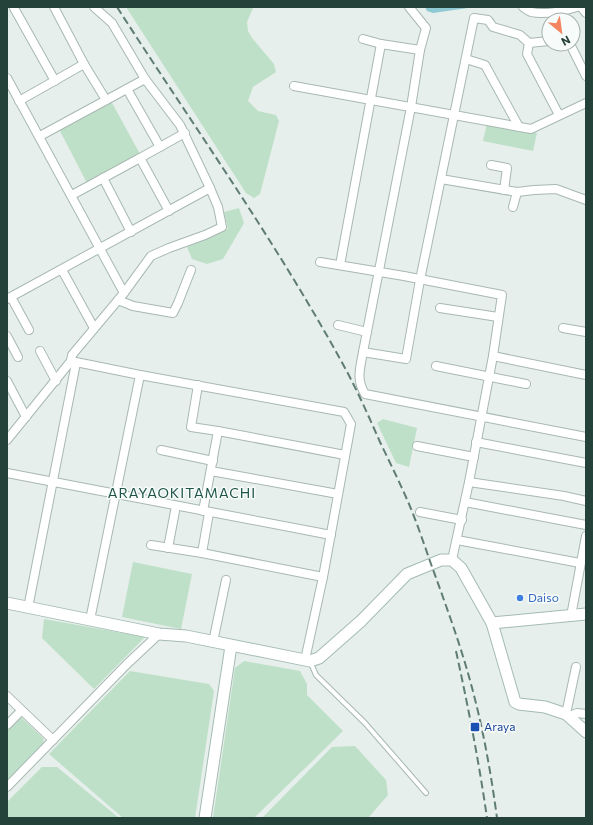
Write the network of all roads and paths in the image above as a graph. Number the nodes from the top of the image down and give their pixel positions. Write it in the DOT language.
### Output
graph roads {
  1 [pos="54,7"];
  2 [pos="94,7"];
  3 [pos="409,7"];
  4 [pos="523,7"];
  5 [pos="577,7"];
  6 [pos="581,7"];
  7 [pos="12,9"];
  8 [pos="416,11"];
  9 [pos="586,13"];
  10 [pos="363,39"];
  11 [pos="541,42"];
  12 [pos="529,43"];
  13 [pos="381,44"];
  14 [pos="420,50"];
  15 [pos="574,52"];
  16 [pos="466,59"];
  17 [pos="84,64"];
  18 [pos="586,76"];
  19 [pos="7,78"];
  20 [pos="145,79"];
  21 [pos="55,81"];
  22 [pos="294,86"];
  23 [pos="127,89"];
  24 [pos="106,100"];
  25 [pos="370,100"];
  26 [pos="19,101"];
  27 [pos="586,102"];
  28 [pos="411,107"];
  29 [pos="454,115"];
  30 [pos="559,115"];
  31 [pos="518,127"];
  32 [pos="185,133"];
  33 [pos="40,136"];
  34 [pos="160,147"];
  35 [pos="140,158"];
  36 [pos="491,165"];
  37 [pos="103,178"];
  38 [pos="441,178"];
  39 [pos="210,188"];
  40 [pos="504,190"];
  41 [pos="516,192"];
  42 [pos="72,195"];
  43 [pos="586,200"];
  44 [pos="513,208"];
  45 [pos="169,211"];
  46 [pos="131,232"];
  47 [pos="100,249"];
  48 [pos="320,262"];
  49 [pos="340,265"];
  50 [pos="62,270"];
  51 [pos="191,270"];
  52 [pos="378,272"];
  53 [pos="420,280"];
  54 [pos="124,293"];
  55 [pos="9,298"];
  56 [pos="118,300"];
  57 [pos="440,308"];
  58 [pos="498,317"];
  59 [pos="338,325"];
  60 [pos="94,328"];
  61 [pos="563,328"];
  62 [pos="29,330"];
  63 [pos="367,332"];
  64 [pos="586,332"];
  65 [pos="7,336"];
  66 [pos="40,351"];
  67 [pos="363,352"];
  68 [pos="492,356"];
  69 [pos="18,357"];
  70 [pos="74,362"];
  71 [pos="436,366"];
  72 [pos="140,375"];
  73 [pos="586,375"];
  74 [pos="488,376"];
  75 [pos="7,381"];
  76 [pos="56,381"];
  77 [pos="526,384"];
  78 [pos="198,385"];
  79 [pos="26,417"];
  80 [pos="481,418"];
  81 [pos="218,432"];
  82 [pos="586,437"];
  83 [pos="7,440"];
  84 [pos="476,442"];
  85 [pos="417,446"];
  86 [pos="161,450"];
  87 [pos="345,455"];
  88 [pos="474,457"];
  89 [pos="213,461"];
  90 [pos="586,462"];
  91 [pos="212,471"];
  92 [pos="7,473"];
  93 [pos="54,482"];
  94 [pos="469,482"];
  95 [pos="116,494"];
  96 [pos="338,494"];
  97 [pos="586,501"];
  98 [pos="465,502"];
  99 [pos="176,506"];
  100 [pos="206,512"];
  101 [pos="420,512"];
  102 [pos="462,520"];
  103 [pos="586,525"];
  104 [pos="331,535"];
  105 [pos="586,536"];
  106 [pos="457,540"];
  107 [pos="151,545"];
  108 [pos="168,548"];
  109 [pos="202,553"];
  110 [pos="452,560"];
  111 [pos="580,564"];
  112 [pos="323,577"];
  113 [pos="226,580"];
  114 [pos="7,603"];
  115 [pos="28,608"];
  116 [pos="586,614"];
  117 [pos="571,616"];
  118 [pos="90,620"];
  119 [pos="492,623"];
  120 [pos="159,634"];
  121 [pos="213,642"];
  122 [pos="231,646"];
  123 [pos="308,660"];
  124 [pos="576,667"];
  125 [pos="7,696"];
  126 [pos="21,711"];
  127 [pos="586,714"];
  128 [pos="568,715"];
  129 [pos="7,725"];
  130 [pos="586,732"];
  131 [pos="52,740"];
  132 [pos="7,787"];
  133 [pos="426,793"];
  134 [pos="205,818"];
  1 -- 17 [label="street"];
  2 -- 20 [label="street"];
  3 -- 8 [label="street"];
  4 -- 5 [label="street"];
  6 -- 9 [label="street"];
  7 -- 21 [label="street"];
  8 -- 14 [label="street"];
  10 -- 13 [label="street"];
  11 -- 12 [label="street"];
  12 -- 16 [label="street"];
  12 -- 30 [label="street"];
  13 -- 14 [label="street"];
  13 -- 25 [label="street"];
  14 -- 28 [label="street"];
  15 -- 18 [label="street"];
  16 -- 29 [label="street"];
  16 -- 31 [label="street"];
  17 -- 21 [label="street"];
  17 -- 24 [label="street"];
  19 -- 26 [label="street"];
  20 -- 23 [label="street"];
  20 -- 32 [label="street"];
  21 -- 26 [label="street"];
  22 -- 25 [label="street"];
  23 -- 24 [label="street"];
  23 -- 34 [label="street"];
  24 -- 33 [label="street"];
  25 -- 28 [label="street"];
  25 -- 49 [label="street"];
  26 -- 33 [label="street"];
  27 -- 30 [label="street"];
  28 -- 29 [label="street"];
  28 -- 52 [label="street"];
  29 -- 31 [label="street"];
  29 -- 38 [label="street"];
  30 -- 31 [label="street"];
  32 -- 34 [label="street"];
  32 -- 39 [label="street"];
  33 -- 42 [label="street"];
  34 -- 35 [label="street"];
  35 -- 37 [label="street"];
  35 -- 45 [label="street"];
  36 -- 40 [label="street"];
  37 -- 42 [label="street"];
  37 -- 46 [label="street"];
  38 -- 40 [label="street"];
  38 -- 53 [label="street"];
  39 -- 45 [label="street"];
  39 -- 54 [label="street"];
  40 -- 41 [label="street"];
  41 -- 43 [label="street"];
  41 -- 44 [label="street"];
  42 -- 47 [label="street"];
  45 -- 46 [label="street"];
  46 -- 47 [label="street"];
  47 -- 50 [label="street"];
  47 -- 54 [label="street"];
  48 -- 49 [label="street"];
  49 -- 52 [label="street"];
  50 -- 55 [label="street"];
  50 -- 60 [label="street"];
  51 -- 56 [label="street"];
  52 -- 53 [label="street"];
  52 -- 63 [label="street"];
  53 -- 58 [label="street"];
  53 -- 67 [label="street"];
  54 -- 56 [label="street"];
  55 -- 62 [label="street"];
  56 -- 60 [label="street"];
  57 -- 58 [label="street"];
  58 -- 68 [label="street"];
  59 -- 63 [label="street"];
  60 -- 70 [label="street"];
  61 -- 64 [label="street"];
  63 -- 67 [label="street"];
  65 -- 69 [label="street"];
  66 -- 76 [label="street"];
  67 -- 80 [label="street"];
  68 -- 73 [label="street"];
  68 -- 74 [label="street"];
  70 -- 72 [label="street"];
  70 -- 76 [label="street"];
  70 -- 93 [label="street"];
  71 -- 74 [label="street"];
  72 -- 78 [label="street"];
  72 -- 95 [label="street"];
  74 -- 77 [label="street"];
  74 -- 80 [label="street"];
  75 -- 79 [label="street"];
  76 -- 79 [label="street"];
  78 -- 81 [label="street"];
  78 -- 87 [label="street"];
  79 -- 83 [label="street"];
  80 -- 82 [label="street"];
  80 -- 84 [label="street"];
  81 -- 87 [label="street"];
  81 -- 89 [label="street"];
  84 -- 88 [label="street"];
  84 -- 90 [label="street"];
  85 -- 88 [label="street"];
  86 -- 89 [label="street"];
  87 -- 96 [label="street"];
  88 -- 94 [label="street"];
  89 -- 91 [label="street"];
  91 -- 96 [label="street"];
  91 -- 100 [label="street"];
  92 -- 93 [label="street"];
  93 -- 95 [label="street"];
  93 -- 115 [label="street"];
  94 -- 97 [label="street"];
  94 -- 98 [label="street"];
  95 -- 99 [label="street"];
  95 -- 118 [label="street"];
  96 -- 104 [label="street"];
  98 -- 102 [label="street"];
  98 -- 103 [label="street"];
  99 -- 100 [label="street"];
  99 -- 108 [label="street"];
  100 -- 104 [label="street"];
  100 -- 109 [label="street"];
  101 -- 102 [label="street"];
  102 -- 106 [label="street"];
  104 -- 112 [label="street"];
  105 -- 111 [label="street"];
  106 -- 110 [label="street"];
  106 -- 111 [label="street"];
  107 -- 108 [label="street"];
  108 -- 109 [label="street"];
  109 -- 112 [label="street"];
  110 -- 119 [label="street"];
  110 -- 123 [label="street"];
  111 -- 117 [label="street"];
  112 -- 123 [label="street"];
  113 -- 121 [label="street"];
  114 -- 115 [label="street"];
  115 -- 118 [label="street"];
  116 -- 117 [label="street"];
  117 -- 119 [label="street"];
  118 -- 120 [label="street"];
  119 -- 128 [label="street"];
  120 -- 121 [label="street"];
  120 -- 131 [label="street"];
  121 -- 122 [label="street"];
  122 -- 123 [label="street"];
  122 -- 134 [label="street"];
  123 -- 133 [label="lane"];
  124 -- 128 [label="street"];
  125 -- 126 [label="street"];
  126 -- 129 [label="street"];
  126 -- 131 [label="street"];
  127 -- 128 [label="street"];
  128 -- 130 [label="street"];
  131 -- 132 [label="street"];
}
